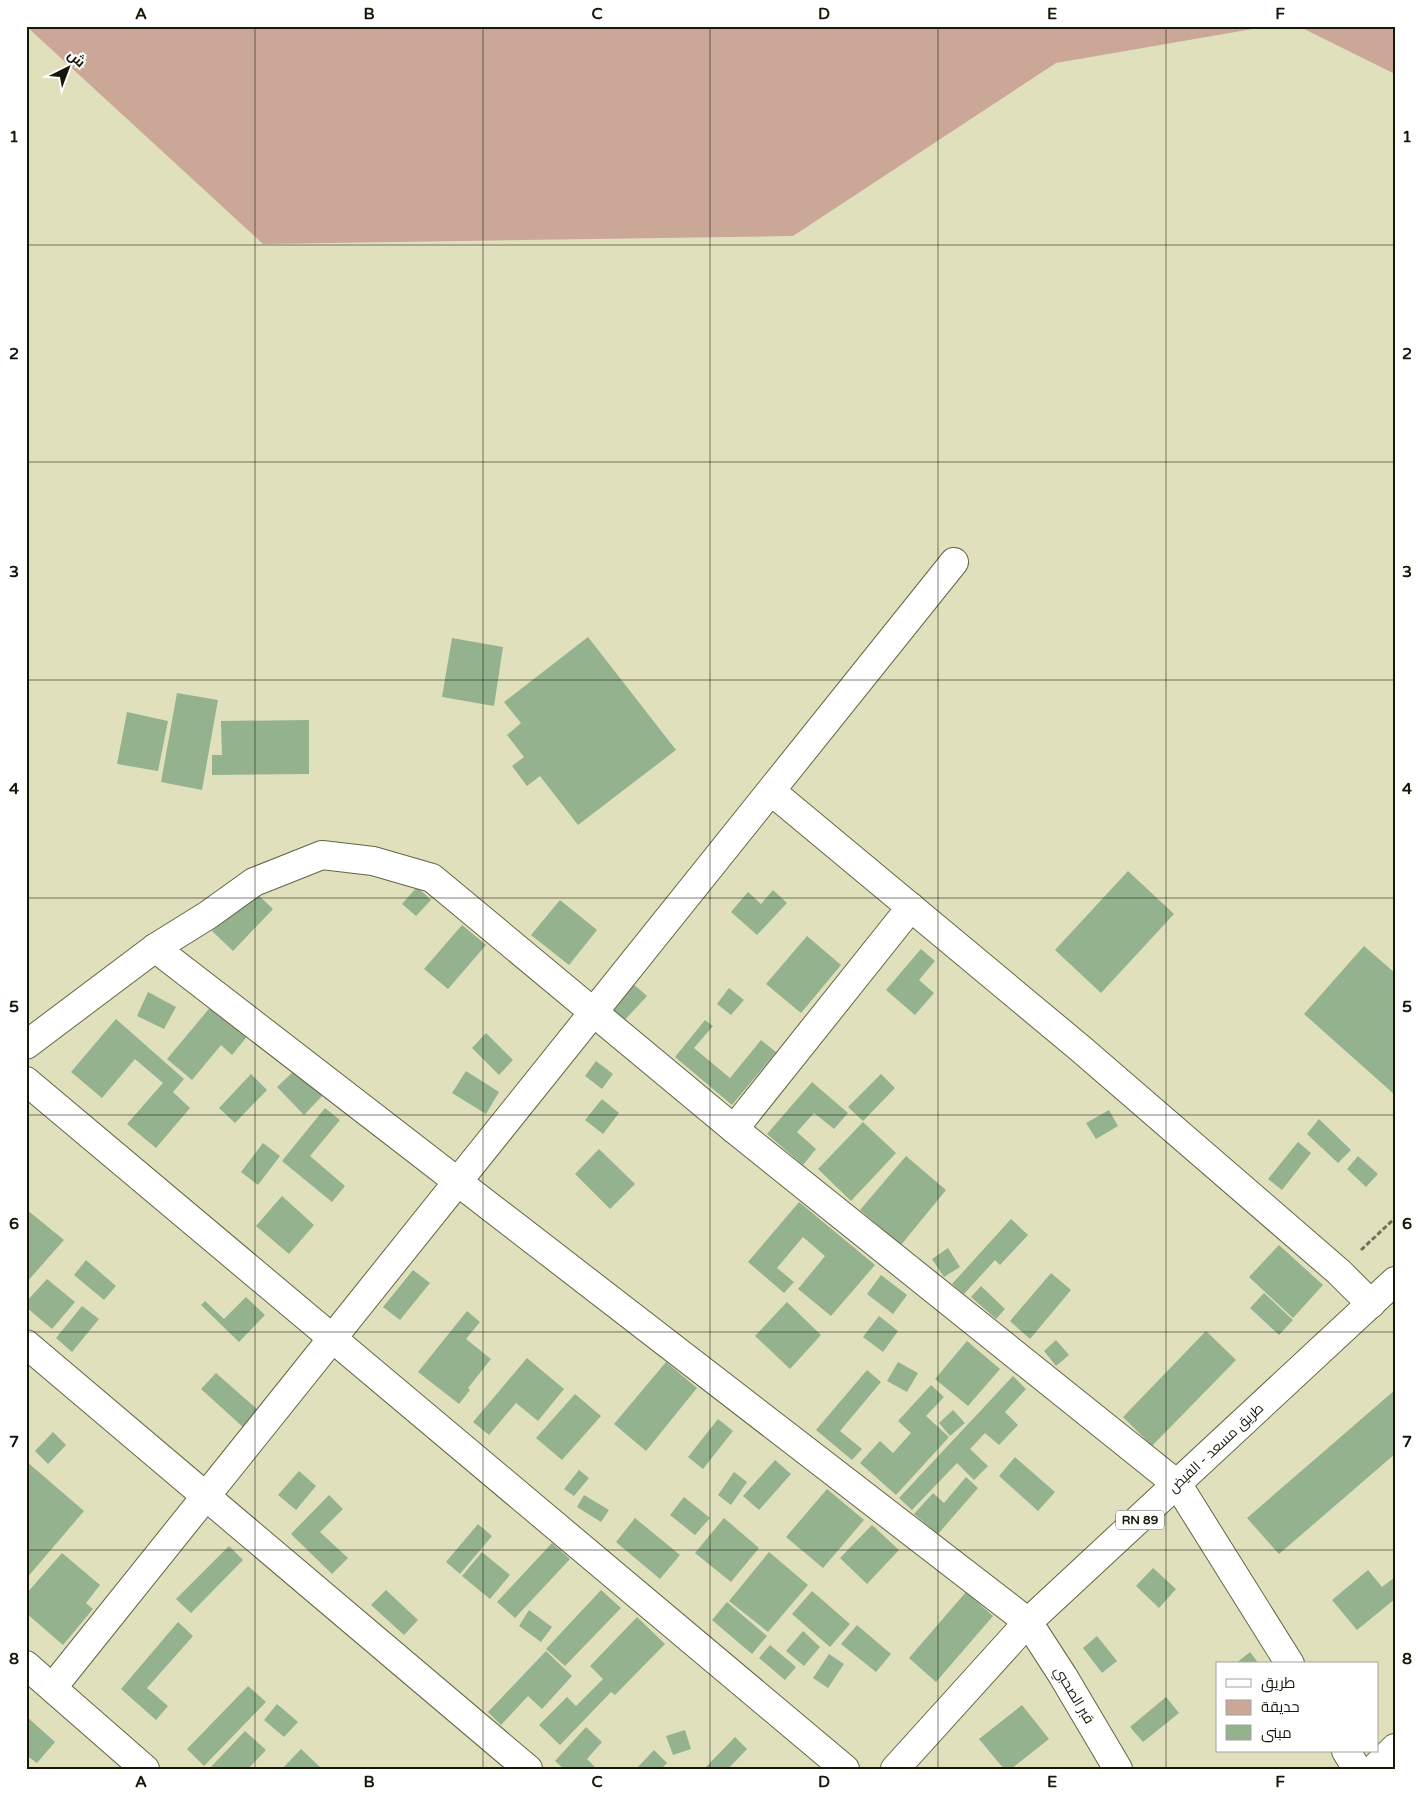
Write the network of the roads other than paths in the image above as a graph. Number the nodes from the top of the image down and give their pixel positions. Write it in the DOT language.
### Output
graph roads {
  1 [pos="954,562"];
  2 [pos="771,791"];
  3 [pos="911,907"];
  4 [pos="156,948"];
  5 [pos="594,1011"];
  6 [pos="26,1044"];
  7 [pos="26,1081"];
  8 [pos="734,1129"];
  9 [pos="458,1182"];
  10 [pos="1395,1281"];
  11 [pos="1371,1304"];
  12 [pos="332,1339"];
  13 [pos="26,1344"];
  14 [pos="1178,1485"];
  15 [pos="206,1497"];
  16 [pos="1028,1622"];
  17 [pos="1289,1662"];
  18 [pos="26,1664"];
  19 [pos="53,1687"];
  20 [pos="1395,1748"];
  21 [pos="1347,1752"];
  22 [pos="145,1769"];
  23 [pos="528,1769"];
  24 [pos="845,1769"];
  25 [pos="894,1769"];
  26 [pos="1118,1769"];
  27 [pos="1357,1769"];
  28 [pos="1374,1769"];
  1 -- 2 [label="street"];
  2 -- 3 [label="street"];
  2 -- 5 [label="street"];
  3 -- 8 [label="street"];
  3 -- 11 [label="street"];
  4 -- 5 [label="street"];
  4 -- 6 [label="street"];
  4 -- 9 [label="street, قبر الصحبي"];
  5 -- 8 [label="street"];
  5 -- 9 [label="street"];
  7 -- 12 [label="street"];
  8 -- 14 [label="street"];
  9 -- 12 [label="street"];
  9 -- 16 [label="street, قبر الصحبي"];
  10 -- 11 [label="street, طريق مسعد - الفيض / RN 89"];
  11 -- 14 [label="street, طريق مسعد - الفيض / RN 89"];
  12 -- 15 [label="street"];
  12 -- 24 [label="street"];
  13 -- 15 [label="street"];
  14 -- 16 [label="street, طريق مسعد - الفيض / RN 89"];
  14 -- 17 [label="street"];
  15 -- 19 [label="street"];
  15 -- 23 [label="street"];
  16 -- 25 [label="street, طريق مسعد - الفيض / RN 89"];
  16 -- 26 [label="street, قبر الصحبي"];
  18 -- 19 [label="street"];
  19 -- 22 [label="street"];
  20 -- 28 [label="street"];
  21 -- 27 [label="street"];
}
